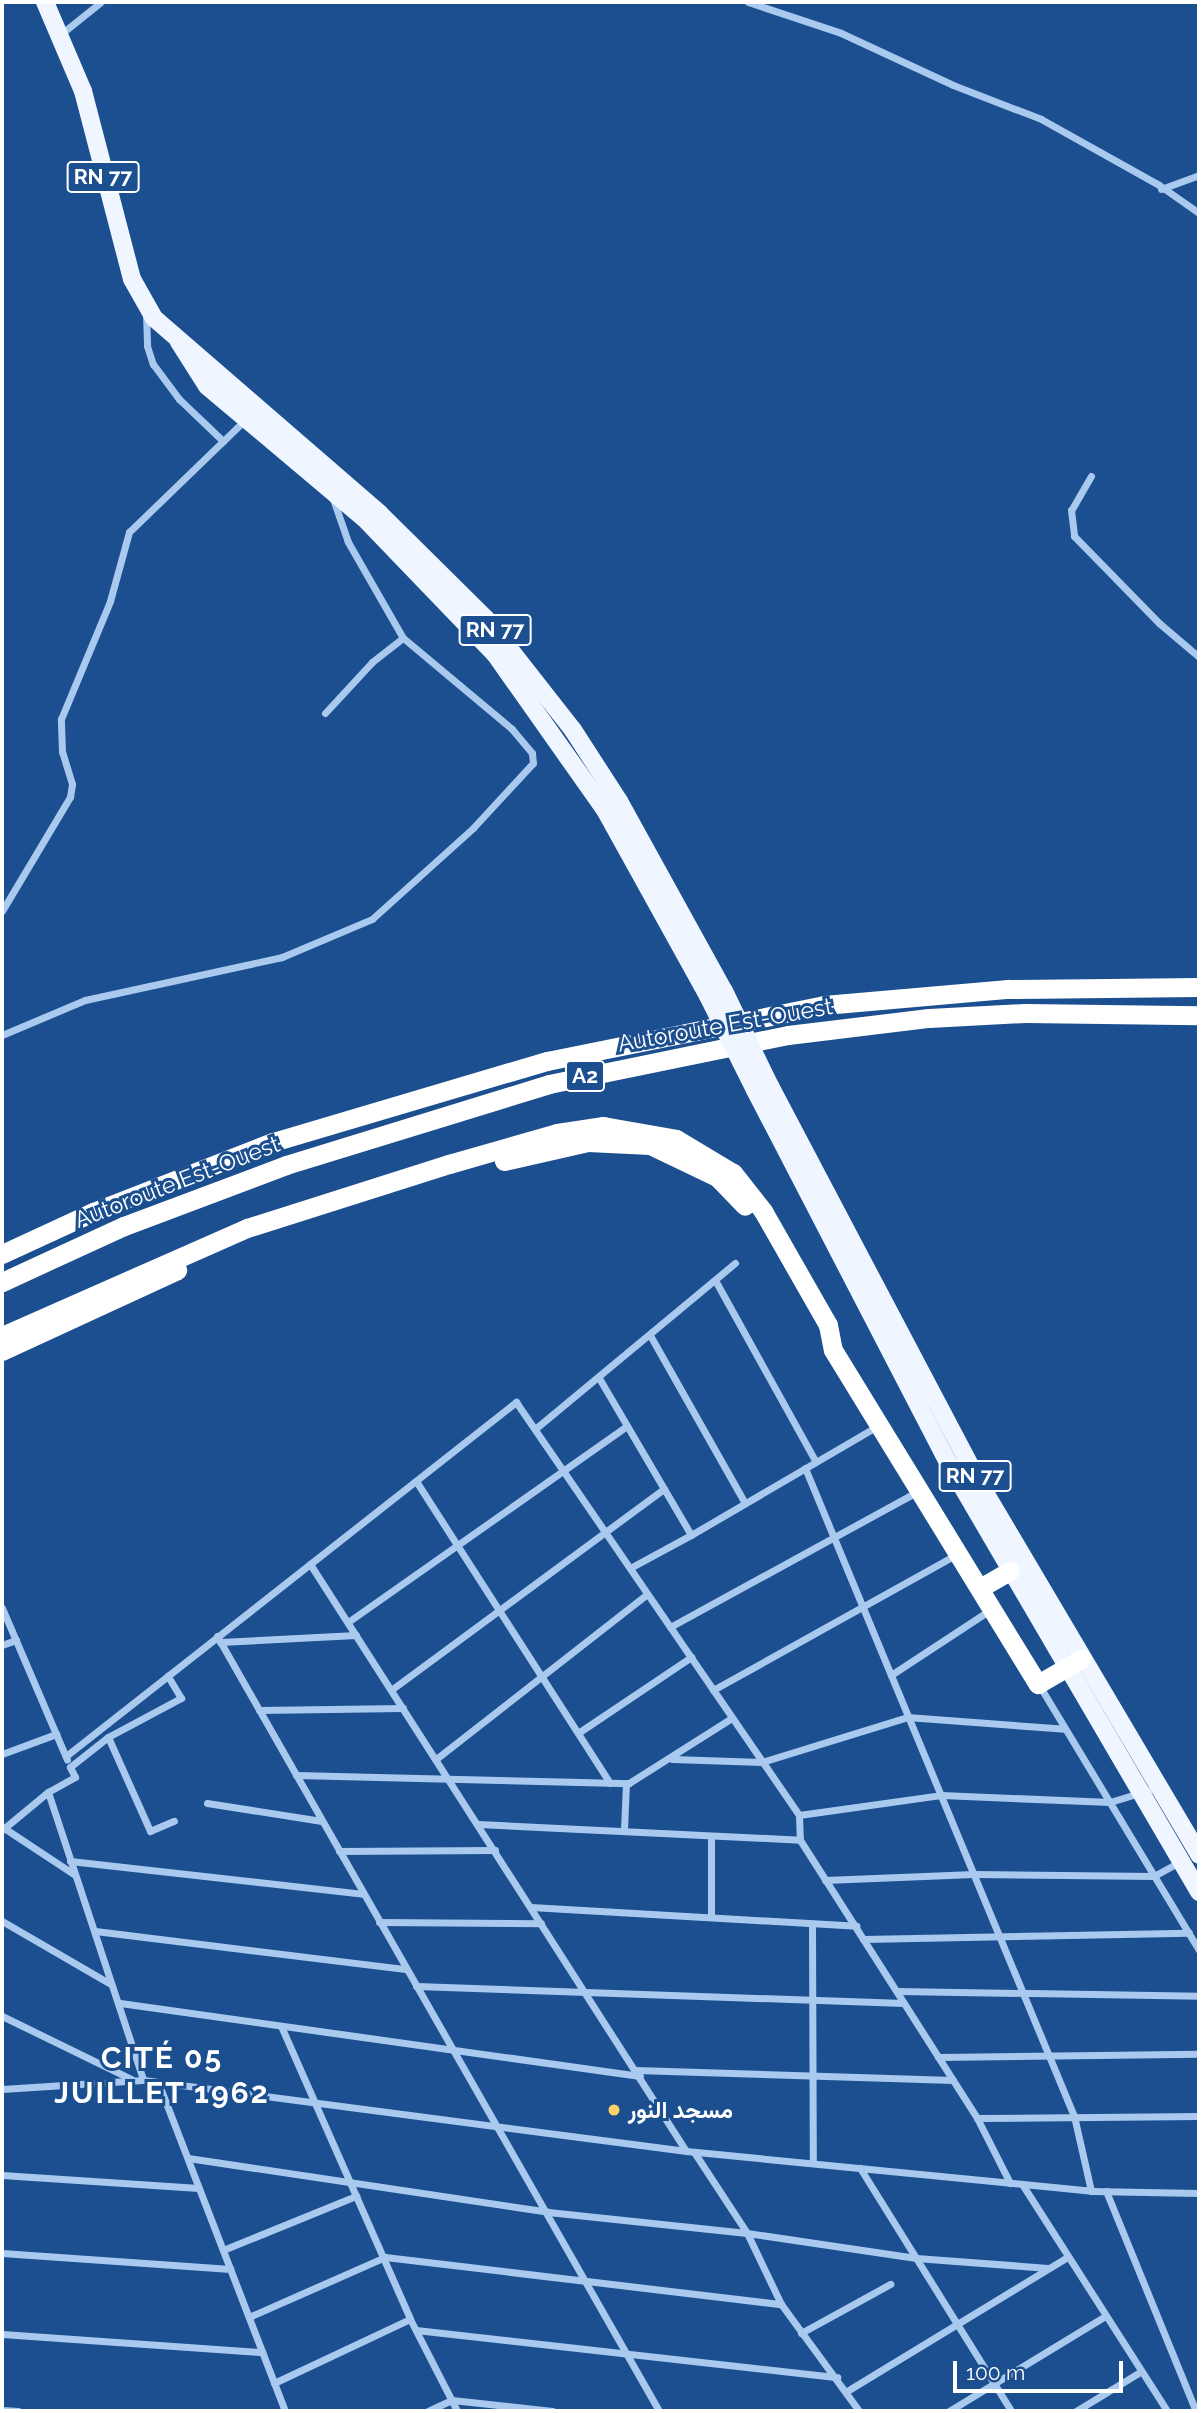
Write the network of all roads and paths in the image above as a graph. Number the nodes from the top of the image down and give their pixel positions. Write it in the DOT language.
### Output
graph roads {
  1 [pos="45,2"];
  2 [pos="101,2"];
  3 [pos="748,2"];
  4 [pos="60,35"];
  5 [pos="1199,175"];
  6 [pos="1161,189"];
  7 [pos="1199,213"];
  8 [pos="146,306"];
  9 [pos="179,342"];
  10 [pos="244,421"];
  11 [pos="223,440"];
  12 [pos="1091,476"];
  13 [pos="329,488"];
  14 [pos="403,638"];
  15 [pos="1199,657"];
  16 [pos="325,713"];
  17 [pos="2,911"];
  18 [pos="1199,987"];
  19 [pos="716,993"];
  20 [pos="1199,1015"];
  21 [pos="2,1035"];
  22 [pos="763,1088"];
  23 [pos="2,1254"];
  24 [pos="735,1263"];
  25 [pos="715,1280"];
  26 [pos="2,1282"];
  27 [pos="2,1336"];
  28 [pos="651,1337"];
  29 [pos="2,1351"];
  30 [pos="839,1357"];
  31 [pos="599,1378"];
  32 [pos="881,1424"];
  33 [pos="627,1426"];
  34 [pos="535,1430"];
  35 [pos="816,1462"];
  36 [pos="805,1468"];
  37 [pos="563,1470"];
  38 [pos="416,1481"];
  39 [pos="664,1489"];
  40 [pos="921,1490"];
  41 [pos="745,1503"];
  42 [pos="605,1531"];
  43 [pos="691,1535"];
  44 [pos="834,1537"];
  45 [pos="457,1544"];
  46 [pos="959,1553"];
  47 [pos="310,1564"];
  48 [pos="630,1568"];
  49 [pos="1010,1571"];
  50 [pos="980,1588"];
  51 [pos="648,1594"];
  52 [pos="499,1607"];
  53 [pos="2,1608"];
  54 [pos="863,1608"];
  55 [pos="993,1608"];
  56 [pos="348,1622"];
  57 [pos="670,1627"];
  58 [pos="356,1635"];
  59 [pos="219,1639"];
  60 [pos="16,1640"];
  61 [pos="2,1645"];
  62 [pos="691,1657"];
  63 [pos="1074,1663"];
  64 [pos="542,1672"];
  65 [pos="891,1675"];
  66 [pos="168,1676"];
  67 [pos="1038,1684"];
  68 [pos="391,1690"];
  69 [pos="713,1690"];
  70 [pos="403,1708"];
  71 [pos="259,1710"];
  72 [pos="907,1717"];
  73 [pos="732,1718"];
  74 [pos="1066,1729"];
  75 [pos="581,1731"];
  76 [pos="56,1734"];
  77 [pos="108,1737"];
  78 [pos="2,1754"];
  79 [pos="66,1756"];
  80 [pos="436,1759"];
  81 [pos="671,1759"];
  82 [pos="762,1762"];
  83 [pos="71,1767"];
  84 [pos="296,1775"];
  85 [pos="449,1779"];
  86 [pos="610,1783"];
  87 [pos="626,1783"];
  88 [pos="1151,1790"];
  89 [pos="48,1792"];
  90 [pos="941,1795"];
  91 [pos="1110,1802"];
  92 [pos="207,1803"];
  93 [pos="799,1815"];
  94 [pos="174,1821"];
  95 [pos="322,1821"];
  96 [pos="478,1824"];
  97 [pos="3,1828"];
  98 [pos="624,1829"];
  99 [pos="710,1837"];
  100 [pos="800,1840"];
  101 [pos="495,1850"];
  102 [pos="339,1851"];
  103 [pos="1191,1858"];
  104 [pos="70,1861"];
  105 [pos="974,1874"];
  106 [pos="75,1875"];
  107 [pos="1154,1876"];
  108 [pos="825,1880"];
  109 [pos="1199,1890"];
  110 [pos="363,1894"];
  111 [pos="531,1907"];
  112 [pos="711,1917"];
  113 [pos="2,1921"];
  114 [pos="379,1922"];
  115 [pos="541,1923"];
  116 [pos="812,1924"];
  117 [pos="856,1926"];
  118 [pos="95,1931"];
  119 [pos="1189,1933"];
  120 [pos="1000,1937"];
  121 [pos="863,1939"];
  122 [pos="1199,1950"];
  123 [pos="406,1969"];
  124 [pos="110,1983"];
  125 [pos="416,1986"];
  126 [pos="584,1989"];
  127 [pos="1022,1990"];
  128 [pos="897,1992"];
  129 [pos="1199,1996"];
  130 [pos="811,1999"];
  131 [pos="120,2003"];
  132 [pos="904,2003"];
  133 [pos="2,2016"];
  134 [pos="281,2026"];
  135 [pos="450,2049"];
  136 [pos="1199,2054"];
  137 [pos="1049,2055"];
  138 [pos="938,2057"];
  139 [pos="638,2073"];
  140 [pos="811,2077"];
  141 [pos="132,2080"];
  142 [pos="143,2080"];
  143 [pos="953,2080"];
  144 [pos="158,2082"];
  145 [pos="2,2089"];
  146 [pos="314,2101"];
  147 [pos="1074,2116"];
  148 [pos="1199,2116"];
  149 [pos="977,2118"];
  150 [pos="496,2126"];
  151 [pos="690,2152"];
  152 [pos="188,2158"];
  153 [pos="813,2163"];
  154 [pos="860,2168"];
  155 [pos="2,2175"];
  156 [pos="353,2182"];
  157 [pos="1010,2183"];
  158 [pos="1022,2183"];
  159 [pos="199,2188"];
  160 [pos="1091,2191"];
  161 [pos="1106,2191"];
  162 [pos="1199,2193"];
  163 [pos="356,2196"];
  164 [pos="548,2212"];
  165 [pos="747,2233"];
  166 [pos="223,2249"];
  167 [pos="2,2253"];
  168 [pos="385,2257"];
  169 [pos="1067,2257"];
  170 [pos="916,2258"];
  171 [pos="230,2269"];
  172 [pos="1048,2269"];
  173 [pos="585,2280"];
  174 [pos="890,2284"];
  175 [pos="781,2304"];
  176 [pos="1105,2316"];
  177 [pos="249,2317"];
  178 [pos="410,2319"];
  179 [pos="957,2324"];
  180 [pos="416,2330"];
  181 [pos="801,2333"];
  182 [pos="2,2334"];
  183 [pos="262,2352"];
  184 [pos="625,2352"];
  185 [pos="1140,2372"];
  186 [pos="837,2377"];
  187 [pos="274,2383"];
  188 [pos="994,2384"];
  189 [pos="848,2391"];
  190 [pos="452,2400"];
  191 [pos="1196,2408"];
  192 [pos="2,2410"];
  193 [pos="18,2411"];
  194 [pos="285,2411"];
  195 [pos="428,2411"];
  196 [pos="457,2411"];
  197 [pos="552,2411"];
  198 [pos="659,2411"];
  199 [pos="859,2411"];
  200 [pos="949,2411"];
  201 [pos="1011,2411"];
  202 [pos="1076,2411"];
  203 [pos="1167,2411"];
  1 -- 4 [label="main road, RN 77"];
  2 -- 4 [label="street"];
  3 -- 6 [label="street"];
  4 -- 8 [label="main road, RN 77"];
  5 -- 6 [label="street"];
  6 -- 7 [label="street"];
  8 -- 9 [label="main road, RN 77"];
  8 -- 11 [label="street"];
  9 -- 10 [label="main road"];
  9 -- 19 [label="main road, RN 77"];
  10 -- 11 [label="street"];
  10 -- 13 [label="main road"];
  11 -- 17 [label="street"];
  12 -- 15 [label="street"];
  13 -- 14 [label="street"];
  13 -- 19 [label="main road"];
  14 -- 16 [label="street"];
  14 -- 21 [label="street"];
  18 -- 23 [label="highway, Autoroute Est-Ouest / A2"];
  19 -- 22 [label="main road, bridge"];
  20 -- 26 [label="highway, Autoroute Est-Ouest / A2"];
  22 -- 49 [label="main road"];
  22 -- 63 [label="main road, RN 77"];
  24 -- 25 [label="street"];
  25 -- 28 [label="street"];
  25 -- 35 [label="street"];
  27 -- 30 [label="highway"];
  28 -- 31 [label="street"];
  28 -- 41 [label="street"];
  29 -- 30 [label="highway"];
  30 -- 32 [label="highway"];
  31 -- 33 [label="street"];
  31 -- 34 [label="street"];
  32 -- 35 [label="street"];
  32 -- 40 [label="highway"];
  33 -- 37 [label="street"];
  33 -- 39 [label="street"];
  34 -- 37 [label="street"];
  34 -- 38 [label="street"];
  35 -- 36 [label="street"];
  36 -- 41 [label="street"];
  36 -- 44 [label="street"];
  37 -- 42 [label="street"];
  37 -- 45 [label="street"];
  38 -- 45 [label="street"];
  38 -- 47 [label="street"];
  39 -- 42 [label="street"];
  39 -- 43 [label="street"];
  40 -- 44 [label="street"];
  40 -- 46 [label="highway"];
  41 -- 43 [label="street"];
  42 -- 48 [label="street"];
  42 -- 52 [label="street"];
  43 -- 48 [label="street"];
  44 -- 54 [label="street"];
  44 -- 57 [label="street"];
  45 -- 52 [label="street"];
  45 -- 56 [label="street"];
  46 -- 50 [label="highway"];
  46 -- 54 [label="street"];
  47 -- 56 [label="street"];
  47 -- 59 [label="street"];
  48 -- 51 [label="street"];
  49 -- 50 [label="highway"];
  49 -- 63 [label="main road"];
  50 -- 55 [label="highway"];
  51 -- 57 [label="street"];
  51 -- 64 [label="street"];
  52 -- 64 [label="street"];
  52 -- 68 [label="street"];
  53 -- 60 [label="street"];
  54 -- 65 [label="street"];
  54 -- 69 [label="street"];
  55 -- 65 [label="street"];
  55 -- 67 [label="highway"];
  56 -- 58 [label="street"];
  57 -- 62 [label="street"];
  58 -- 59 [label="street"];
  58 -- 68 [label="street"];
  59 -- 66 [label="street"];
  59 -- 71 [label="street"];
  60 -- 61 [label="street"];
  60 -- 76 [label="street"];
  62 -- 69 [label="street"];
  62 -- 75 [label="street"];
  63 -- 67 [label="highway"];
  63 -- 88 [label="main road, RN 77"];
  64 -- 75 [label="street"];
  64 -- 80 [label="street"];
  65 -- 72 [label="street"];
  66 -- 77 [label="street"];
  66 -- 79 [label="street"];
  67 -- 74 [label="street"];
  68 -- 70 [label="street"];
  69 -- 73 [label="street"];
  70 -- 71 [label="street"];
  70 -- 80 [label="street"];
  71 -- 84 [label="street"];
  72 -- 74 [label="street"];
  72 -- 82 [label="street"];
  72 -- 90 [label="street"];
  73 -- 81 [label="street"];
  73 -- 82 [label="street"];
  74 -- 91 [label="street"];
  75 -- 86 [label="street"];
  76 -- 78 [label="street"];
  76 -- 79 [label="street"];
  77 -- 83 [label="street"];
  77 -- 94 [label="street"];
  79 -- 83 [label="street"];
  80 -- 85 [label="street"];
  81 -- 82 [label="street"];
  81 -- 87 [label="street"];
  82 -- 93 [label="street"];
  83 -- 89 [label="street"];
  84 -- 85 [label="street"];
  84 -- 95 [label="street"];
  85 -- 86 [label="street"];
  85 -- 96 [label="street"];
  86 -- 87 [label="street"];
  87 -- 98 [label="street"];
  88 -- 91 [label="street"];
  88 -- 103 [label="main road"];
  89 -- 97 [label="street"];
  89 -- 104 [label="street"];
  90 -- 91 [label="street"];
  90 -- 93 [label="street"];
  90 -- 105 [label="street"];
  91 -- 107 [label="street"];
  92 -- 95 [label="street"];
  93 -- 100 [label="street"];
  95 -- 102 [label="street"];
  96 -- 98 [label="street"];
  96 -- 101 [label="street"];
  97 -- 106 [label="street"];
  98 -- 99 [label="street"];
  99 -- 100 [label="street"];
  99 -- 112 [label="street"];
  100 -- 108 [label="street"];
  101 -- 102 [label="street"];
  101 -- 111 [label="street"];
  102 -- 110 [label="street"];
  103 -- 107 [label="street"];
  103 -- 109 [label="main road"];
  104 -- 106 [label="street"];
  104 -- 110 [label="street"];
  105 -- 107 [label="street"];
  105 -- 108 [label="street"];
  105 -- 120 [label="street"];
  106 -- 118 [label="street"];
  107 -- 119 [label="street"];
  108 -- 117 [label="street"];
  110 -- 114 [label="street"];
  111 -- 112 [label="street"];
  111 -- 115 [label="street"];
  112 -- 116 [label="street"];
  113 -- 124 [label="street"];
  114 -- 115 [label="street"];
  114 -- 123 [label="street"];
  115 -- 126 [label="street"];
  116 -- 117 [label="street"];
  116 -- 130 [label="street"];
  117 -- 121 [label="street"];
  118 -- 123 [label="street"];
  118 -- 124 [label="street"];
  119 -- 120 [label="street"];
  119 -- 122 [label="street"];
  120 -- 121 [label="street"];
  120 -- 127 [label="street"];
  121 -- 128 [label="street"];
  123 -- 125 [label="street"];
  124 -- 131 [label="street"];
  125 -- 126 [label="street"];
  125 -- 135 [label="street"];
  126 -- 130 [label="street"];
  126 -- 139 [label="street"];
  127 -- 128 [label="street"];
  127 -- 129 [label="street"];
  127 -- 137 [label="street"];
  128 -- 132 [label="street"];
  130 -- 132 [label="street"];
  130 -- 140 [label="street"];
  131 -- 134 [label="street"];
  131 -- 142 [label="street"];
  132 -- 138 [label="street"];
  133 -- 141 [label="street"];
  134 -- 135 [label="street"];
  134 -- 146 [label="street"];
  135 -- 139 [label="street"];
  135 -- 150 [label="street"];
  136 -- 137 [label="street"];
  137 -- 138 [label="street"];
  137 -- 147 [label="street"];
  138 -- 143 [label="street"];
  139 -- 140 [label="street"];
  139 -- 151 [label="street"];
  140 -- 143 [label="street"];
  140 -- 153 [label="street"];
  141 -- 142 [label="street"];
  141 -- 145 [label="street"];
  142 -- 144 [label="street"];
  143 -- 149 [label="street"];
  144 -- 146 [label="street"];
  144 -- 152 [label="street"];
  146 -- 150 [label="street"];
  146 -- 156 [label="street"];
  147 -- 148 [label="street"];
  147 -- 149 [label="street"];
  147 -- 160 [label="street"];
  149 -- 157 [label="street"];
  150 -- 151 [label="street"];
  150 -- 164 [label="street"];
  151 -- 153 [label="street"];
  151 -- 165 [label="street"];
  152 -- 156 [label="street"];
  152 -- 159 [label="street"];
  153 -- 154 [label="street"];
  154 -- 157 [label="street"];
  154 -- 170 [label="street"];
  155 -- 159 [label="street"];
  156 -- 163 [label="street"];
  156 -- 164 [label="street"];
  157 -- 158 [label="street"];
  158 -- 160 [label="street"];
  158 -- 169 [label="street"];
  159 -- 166 [label="street"];
  160 -- 161 [label="street"];
  161 -- 162 [label="street"];
  161 -- 191 [label="street"];
  163 -- 166 [label="street"];
  163 -- 168 [label="street"];
  164 -- 165 [label="street"];
  164 -- 173 [label="street"];
  165 -- 170 [label="street"];
  165 -- 175 [label="street"];
  166 -- 171 [label="street"];
  167 -- 171 [label="street"];
  168 -- 173 [label="street"];
  168 -- 177 [label="street"];
  168 -- 178 [label="street"];
  169 -- 172 [label="street"];
  169 -- 176 [label="street"];
  170 -- 172 [label="street"];
  170 -- 179 [label="street"];
  171 -- 177 [label="street"];
  172 -- 179 [label="street"];
  173 -- 175 [label="street"];
  173 -- 184 [label="street"];
  174 -- 181 [label="street"];
  175 -- 181 [label="street"];
  176 -- 185 [label="street"];
  176 -- 188 [label="street"];
  177 -- 183 [label="street"];
  178 -- 180 [label="street"];
  178 -- 187 [label="street"];
  179 -- 188 [label="street"];
  179 -- 189 [label="street"];
  180 -- 184 [label="street"];
  180 -- 190 [label="street"];
  181 -- 186 [label="street"];
  182 -- 183 [label="street"];
  183 -- 187 [label="street"];
  184 -- 186 [label="street"];
  184 -- 198 [label="street"];
  185 -- 202 [label="street"];
  185 -- 203 [label="street"];
  186 -- 189 [label="street"];
  187 -- 194 [label="street"];
  188 -- 200 [label="street"];
  188 -- 201 [label="street"];
  189 -- 199 [label="street"];
  190 -- 195 [label="street"];
  190 -- 196 [label="street"];
  190 -- 197 [label="street"];
  192 -- 193 [label="street"];
}
